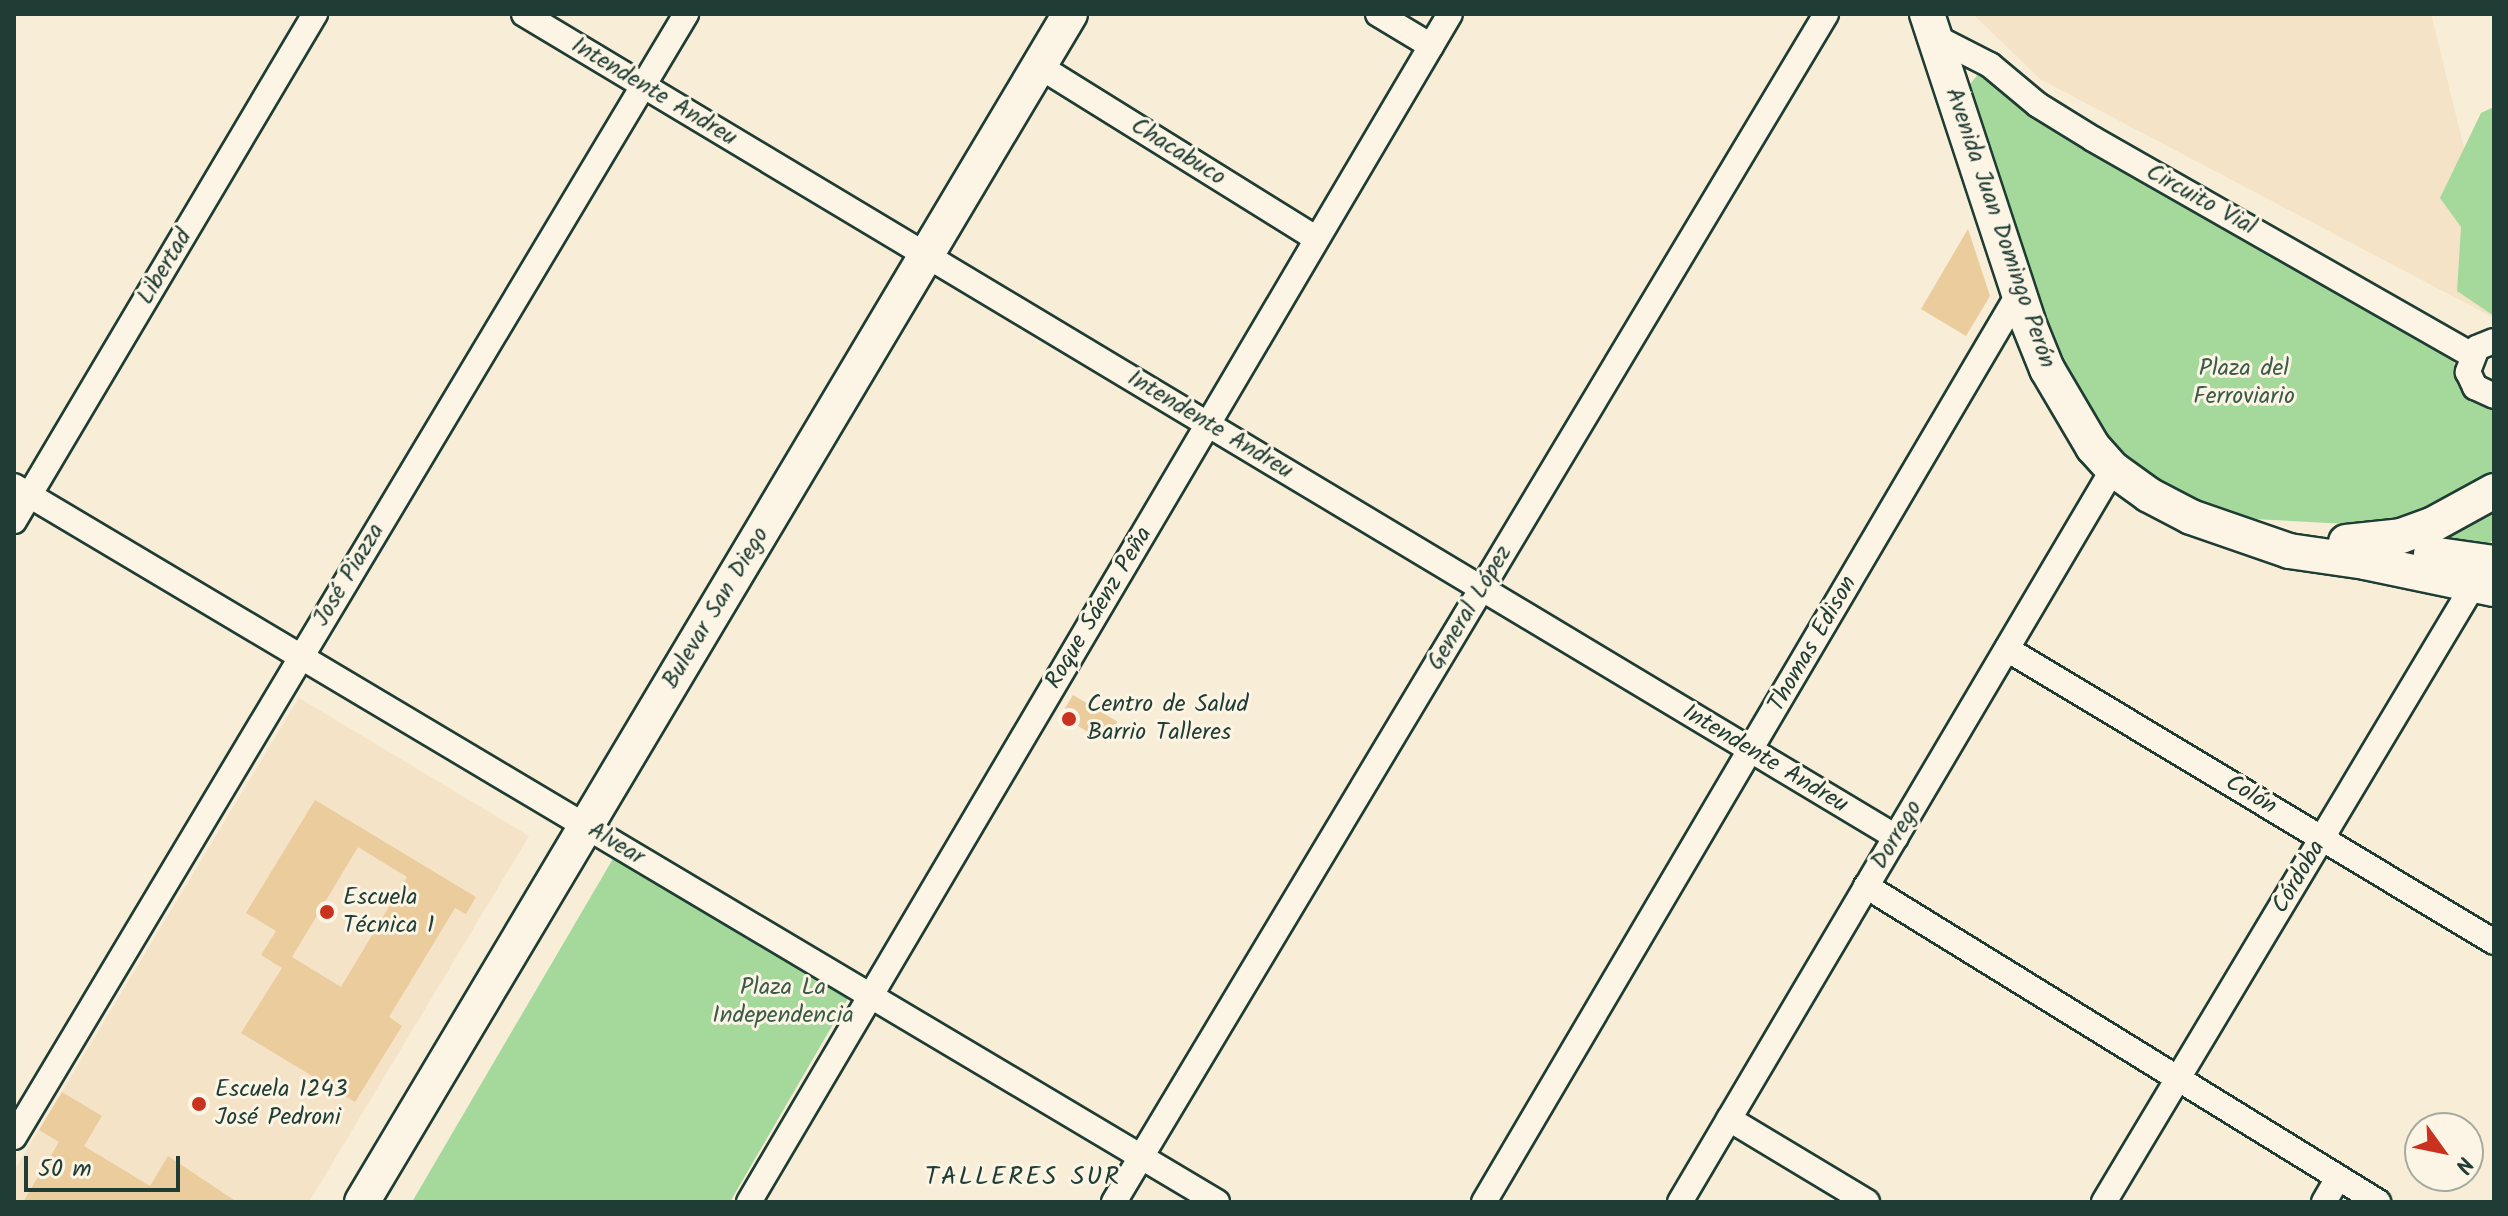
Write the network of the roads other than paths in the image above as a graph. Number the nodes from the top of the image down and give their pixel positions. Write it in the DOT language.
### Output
graph roads {
  1 [pos="315,14"];
  2 [pos="524,14"];
  3 [pos="686,14"];
  4 [pos="1070,14"];
  5 [pos="1378,14"];
  6 [pos="1450,14"];
  7 [pos="1826,14"];
  8 [pos="1931,26"];
  9 [pos="1431,46"];
  10 [pos="1039,66"];
  11 [pos="644,86"];
  12 [pos="1317,239"];
  13 [pos="926,255"];
  14 [pos="2019,293"];
  15 [pos="2494,341"];
  16 [pos="2472,355"];
  17 [pos="2494,396"];
  18 [pos="1208,424"];
  19 [pos="2113,469"];
  20 [pos="22,490"];
  21 [pos="2494,491"];
  22 [pos="14,521"];
  23 [pos="2246,534"];
  24 [pos="2346,542"];
  25 [pos="2489,570"];
  26 [pos="1481,588"];
  27 [pos="2007,649"];
  28 [pos="300,656"];
  29 [pos="1750,750"];
  30 [pos="586,826"];
  31 [pos="1896,837"];
  32 [pos="2322,838"];
  33 [pos="1866,886"];
  34 [pos="2494,942"];
  35 [pos="870,997"];
  36 [pos="2178,1079"];
  37 [pos="1729,1119"];
  38 [pos="14,1137"];
  39 [pos="1142,1157"];
  40 [pos="2338,1178"];
  41 [pos="362,1202"];
  42 [pos="749,1202"];
  43 [pos="1114,1202"];
  44 [pos="1217,1202"];
  45 [pos="1484,1202"];
  46 [pos="1680,1202"];
  47 [pos="1867,1202"];
  48 [pos="2104,1202"];
  49 [pos="2324,1202"];
  50 [pos="2378,1202"];
  1 -- 20 [label="street, Libertad"];
  2 -- 11 [label="street, Intendente Andreu"];
  3 -- 11 [label="street, José Piazza"];
  4 -- 10 [label="street, Bulevar San Diego"];
  5 -- 9 [label="street"];
  6 -- 9 [label="street, Roque Sáenz Peña"];
  7 -- 26 [label="street, General López"];
  8 -- 14 [label="street, Avenida Juan Domingo Perón"];
  8 -- 16 [label="street, Circuito Vial"];
  9 -- 12 [label="street, Roque Sáenz Peña"];
  10 -- 12 [label="street, Chacabuco"];
  10 -- 13 [label="street, Bulevar San Diego"];
  11 -- 13 [label="street, Intendente Andreu"];
  11 -- 28 [label="street, José Piazza"];
  12 -- 18 [label="street, Roque Sáenz Peña"];
  13 -- 18 [label="street, Intendente Andreu"];
  13 -- 30 [label="street, Bulevar San Diego"];
  14 -- 19 [label="street, Avenida Juan Domingo Perón"];
  14 -- 29 [label="street, Thomas Edison"];
  15 -- 16 [label="street"];
  16 -- 17 [label="street"];
  18 -- 26 [label="street, Intendente Andreu"];
  18 -- 35 [label="street, Roque Sáenz Peña"];
  19 -- 23 [label="street, Avenida Juan Domingo Perón"];
  19 -- 27 [label="street, Dorrego"];
  20 -- 22 [label="street, Libertad"];
  20 -- 28 [label="street, Alvear"];
  21 -- 24 [label="street"];
  23 -- 24 [label="street, Avenida Juan Domingo Perón"];
  23 -- 25 [label="street, Avenida Juan Domingo Perón"];
  24 -- 25 [label="street, Avenida Juan Domingo Perón"];
  25 -- 32 [label="street, Córdoba"];
  26 -- 29 [label="street, Intendente Andreu"];
  26 -- 39 [label="street, General López"];
  27 -- 31 [label="street, Dorrego"];
  27 -- 32 [label="street, Colón"];
  28 -- 30 [label="street, Alvear"];
  28 -- 38 [label="street, José Piazza"];
  29 -- 31 [label="street, Intendente Andreu"];
  29 -- 45 [label="street, Thomas Edison"];
  30 -- 35 [label="street, Alvear"];
  30 -- 41 [label="street, Bulevar San Diego"];
  31 -- 33 [label="street, Dorrego"];
  32 -- 34 [label="street, Colón"];
  32 -- 36 [label="street, Córdoba"];
  33 -- 36 [label="street"];
  33 -- 37 [label="street, Dorrego"];
  35 -- 39 [label="street, Alvear"];
  35 -- 42 [label="street, Roque Sáenz Peña"];
  36 -- 40 [label="street"];
  36 -- 48 [label="street, Córdoba"];
  37 -- 46 [label="street, Dorrego"];
  37 -- 47 [label="street"];
  39 -- 43 [label="street, General López"];
  39 -- 44 [label="street, Alvear"];
  40 -- 49 [label="street"];
  40 -- 50 [label="street"];
}
